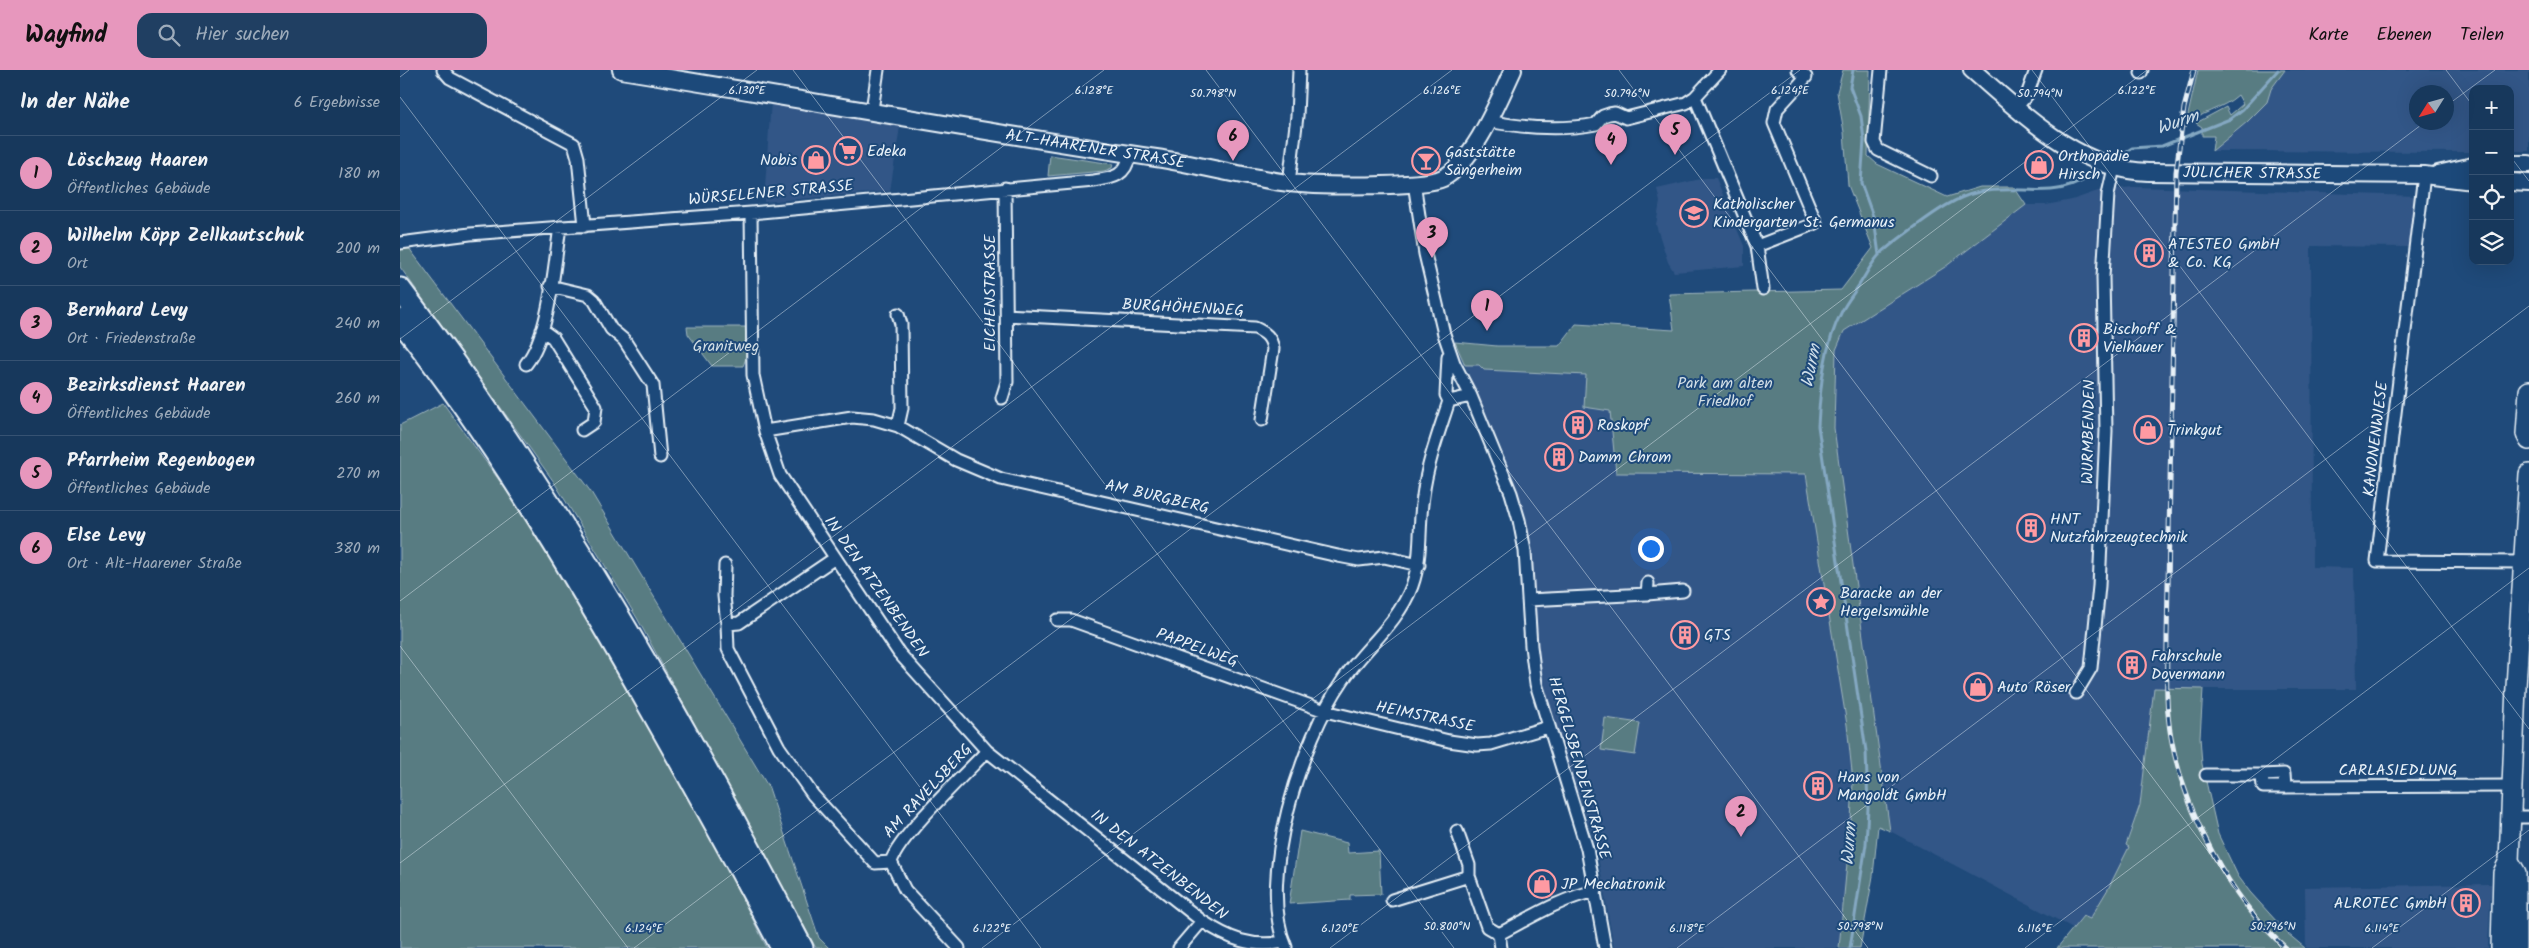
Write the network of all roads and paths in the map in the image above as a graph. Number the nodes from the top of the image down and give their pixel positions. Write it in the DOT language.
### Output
graph roads {
  1 [pos="443,70"];
  2 [pos="621,70"];
  3 [pos="878,70"];
  4 [pos="1299,70"];
  5 [pos="1513,70"];
  6 [pos="1720,70"];
  7 [pos="1798,70"];
  8 [pos="1881,70"];
  9 [pos="1972,70"];
  10 [pos="2036,70"];
  11 [pos="1695,97"];
  12 [pos="2016,108"];
  13 [pos="872,110"];
  14 [pos="1488,121"];
  15 [pos="1130,154"];
  16 [pos="2514,164"];
  17 [pos="2529,164"];
  18 [pos="2108,165"];
  19 [pos="2469,167"];
  20 [pos="2428,175"];
  21 [pos="1931,176"];
  22 [pos="2469,180"];
  23 [pos="2514,182"];
  24 [pos="1289,183"];
  25 [pos="1414,183"];
  26 [pos="2529,183"];
  27 [pos="1005,188"];
  28 [pos="752,212"];
  29 [pos="585,226"];
  30 [pos="560,227"];
  31 [pos="400,243"];
  32 [pos="1757,246"];
  33 [pos="550,286"];
  34 [pos="400,289"];
  35 [pos="1762,289"];
  36 [pos="898,314"];
  37 [pos="1007,314"];
  38 [pos="400,320"];
  39 [pos="542,330"];
  40 [pos="1447,344"];
  41 [pos="526,364"];
  42 [pos="2529,391"];
  43 [pos="1471,396"];
  44 [pos="1002,398"];
  45 [pos="1449,401"];
  46 [pos="1262,420"];
  47 [pos="898,426"];
  48 [pos="582,430"];
  49 [pos="764,431"];
  50 [pos="2529,440"];
  51 [pos="660,457"];
  52 [pos="2529,474"];
  53 [pos="835,558"];
  54 [pos="2524,562"];
  55 [pos="725,566"];
  56 [pos="1418,566"];
  57 [pos="1683,591"];
  58 [pos="1528,600"];
  59 [pos="1057,620"];
  60 [pos="727,624"];
  61 [pos="2076,693"];
  62 [pos="1325,711"];
  63 [pos="1548,727"];
  64 [pos="987,751"];
  65 [pos="2206,775"];
  66 [pos="2512,786"];
  67 [pos="2520,817"];
  68 [pos="1457,832"];
  69 [pos="2509,861"];
  70 [pos="891,862"];
  71 [pos="1469,876"];
  72 [pos="1596,891"];
  73 [pos="1392,900"];
  74 [pos="1202,921"];
  75 [pos="1499,934"];
  76 [pos="1285,945"];
  77 [pos="782,948"];
  78 [pos="802,948"];
  79 [pos="959,948"];
  80 [pos="1179,948"];
  81 [pos="1501,948"];
  82 [pos="1605,948"];
  83 [pos="2500,948"];
  84 [pos="2516,948"];
  1 -- 29 [label="street"];
  2 -- 13 [label="main road, ALT-HAARENER STRASSE"];
  3 -- 13 [label="street"];
  4 -- 24 [label="street"];
  5 -- 14 [label="main road, ALT-HAARENER STRASSE"];
  6 -- 11 [label="street"];
  7 -- 32 [label="street"];
  8 -- 21 [label="street"];
  9 -- 12 [label="main road"];
  10 -- 12 [label="street"];
  11 -- 14 [label="street"];
  11 -- 32 [label="street"];
  12 -- 18 [label="main road, JÜLICHER STRASSE"];
  13 -- 15 [label="main road, ALT-HAARENER STRASSE"];
  14 -- 25 [label="main road, ALT-HAARENER STRASSE"];
  15 -- 24 [label="main road, ALT-HAARENER STRASSE"];
  15 -- 27 [label="street, WÜRSELENER STRASSE"];
  16 -- 17 [label="main road"];
  18 -- 20 [label="main road, JÜLICHER STRASSE"];
  18 -- 61 [label="street, WURMBENDEN"];
  19 -- 20 [label="main road, JÜLICHER STRASSE"];
  20 -- 22 [label="main road, JÜLICHER STRASSE"];
  20 -- 54 [label="street, KANONENWIESE"];
  23 -- 26 [label="main road"];
  24 -- 25 [label="main road, ALT-HAARENER STRASSE"];
  25 -- 40 [label="street"];
  27 -- 28 [label="street, WÜRSELENER STRASSE"];
  27 -- 37 [label="street, EICHENSTRASSE"];
  28 -- 29 [label="street, WÜRSELENER STRASSE"];
  28 -- 49 [label="street, IN DEN ATZENBENDEN"];
  29 -- 30 [label="street, WÜRSELENER STRASSE"];
  30 -- 31 [label="street, WÜRSELENER STRASSE"];
  30 -- 33 [label="street"];
  32 -- 35 [label="street"];
  33 -- 39 [label="street"];
  33 -- 51 [label="street"];
  34 -- 78 [label="highway"];
  36 -- 47 [label="street"];
  37 -- 44 [label="street, EICHENSTRASSE"];
  37 -- 46 [label="street, BURGHÖHENWEG"];
  38 -- 77 [label="highway"];
  39 -- 41 [label="street"];
  39 -- 48 [label="street"];
  40 -- 43 [label="street, HERGELSBENDENSTRASSE"];
  40 -- 45 [label="street"];
  42 -- 50 [label="main road"];
  43 -- 45 [label="street"];
  43 -- 58 [label="street, HERGELSBENDENSTRASSE"];
  45 -- 56 [label="street"];
  47 -- 49 [label="street, AM BURGBERG"];
  47 -- 56 [label="street, AM BURGBERG"];
  49 -- 53 [label="street, IN DEN ATZENBENDEN"];
  52 -- 54 [label="main road"];
  53 -- 60 [label="street"];
  53 -- 64 [label="street, IN DEN ATZENBENDEN"];
  54 -- 66 [label="main road"];
  55 -- 60 [label="street"];
  56 -- 62 [label="street"];
  57 -- 58 [label="street"];
  58 -- 63 [label="street, HERGELSBENDENSTRASSE"];
  59 -- 62 [label="street, PAPPELWEG"];
  60 -- 70 [label="street"];
  62 -- 63 [label="street, HEIMSTRASSE"];
  62 -- 76 [label="street"];
  63 -- 72 [label="street, HERGELSBENDENSTRASSE"];
  64 -- 70 [label="street, AM RAVELSBERG"];
  64 -- 74 [label="street, IN DEN ATZENBENDEN"];
  65 -- 66 [label="street, CARLASIEDLUNG"];
  66 -- 67 [label="main road"];
  67 -- 69 [label="main road"];
  68 -- 71 [label="street"];
  69 -- 83 [label="main road"];
  69 -- 84 [label="main road"];
  70 -- 79 [label="street, AM RAVELSBERG"];
  71 -- 73 [label="street"];
  71 -- 75 [label="street"];
  72 -- 75 [label="street"];
  72 -- 82 [label="street, HERGELSBENDENSTRASSE"];
  74 -- 76 [label="street, IN DEN ATZENBENDEN"];
  74 -- 80 [label="street"];
  75 -- 81 [label="street"];
}
